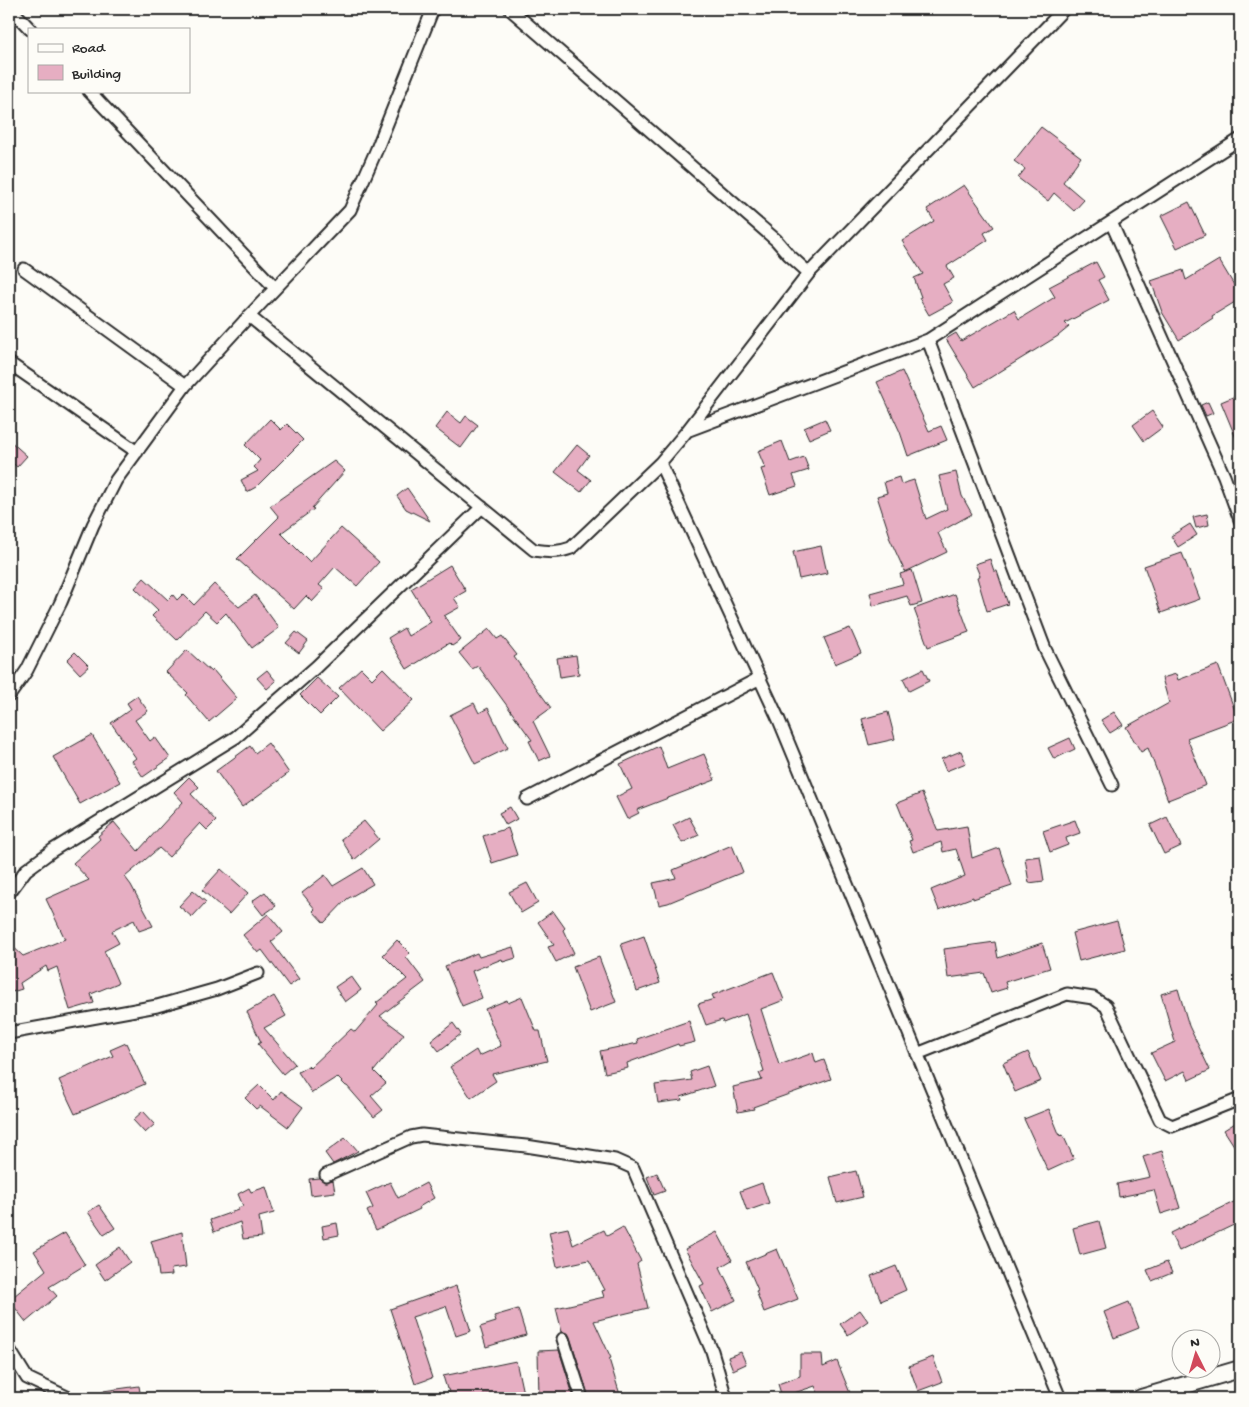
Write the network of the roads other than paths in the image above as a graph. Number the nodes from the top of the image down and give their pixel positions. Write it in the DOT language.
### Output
graph roads {
  1 [pos="433,9"];
  2 [pos="510,9"];
  3 [pos="1064,9"];
  4 [pos="11,10"];
  5 [pos="29,28"];
  6 [pos="90,92"];
  7 [pos="1240,138"];
  8 [pos="1111,222"];
  9 [pos="24,269"];
  10 [pos="809,273"];
  11 [pos="275,288"];
  12 [pos="249,316"];
  13 [pos="928,340"];
  14 [pos="9,363"];
  15 [pos="185,386"];
  16 [pos="687,431"];
  17 [pos="137,452"];
  18 [pos="660,463"];
  19 [pos="482,507"];
  20 [pos="1240,520"];
  21 [pos="760,678"];
  22 [pos="9,696"];
  23 [pos="1112,785"];
  24 [pos="527,799"];
  25 [pos="9,893"];
  26 [pos="258,973"];
  27 [pos="9,1033"];
  28 [pos="917,1054"];
  29 [pos="1240,1099"];
  30 [pos="326,1175"];
  31 [pos="563,1339"];
  32 [pos="9,1349"];
  33 [pos="1239,1372"];
  34 [pos="69,1398"];
  35 [pos="582,1398"];
  36 [pos="726,1398"];
  37 [pos="1060,1398"];
  38 [pos="1141,1398"];
  1 -- 11 [label="street"];
  2 -- 10 [label="street"];
  3 -- 10 [label="street"];
  4 -- 5 [label="street"];
  6 -- 11 [label="street"];
  7 -- 8 [label="street"];
  8 -- 13 [label="street"];
  8 -- 20 [label="street"];
  9 -- 15 [label="street"];
  10 -- 16 [label="street"];
  11 -- 12 [label="street"];
  12 -- 15 [label="street"];
  12 -- 19 [label="street"];
  13 -- 16 [label="street"];
  13 -- 23 [label="street"];
  14 -- 17 [label="street"];
  15 -- 17 [label="street"];
  16 -- 18 [label="street"];
  17 -- 22 [label="street"];
  18 -- 19 [label="street"];
  18 -- 21 [label="street"];
  19 -- 25 [label="street"];
  21 -- 24 [label="street"];
  21 -- 28 [label="street"];
  26 -- 27 [label="street"];
  28 -- 29 [label="street"];
  28 -- 37 [label="street"];
  30 -- 36 [label="street"];
  31 -- 35 [label="street"];
  32 -- 34 [label="street"];
  33 -- 38 [label="main road"];
}
